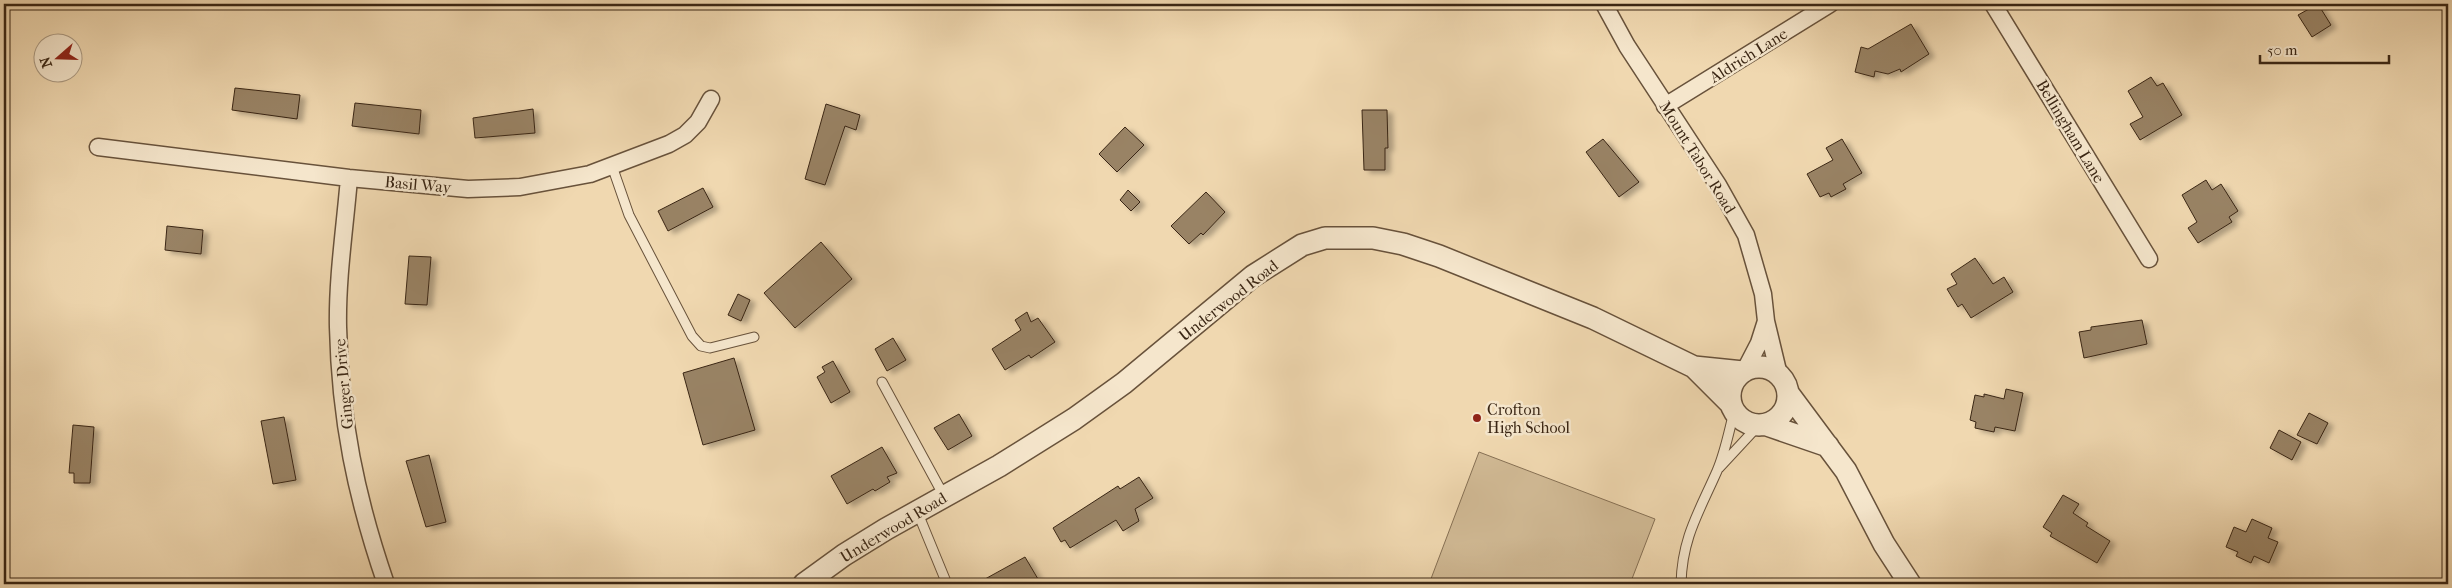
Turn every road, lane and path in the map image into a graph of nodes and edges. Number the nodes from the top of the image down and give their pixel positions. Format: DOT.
graph roads {
  1 [pos="1604,4"];
  2 [pos="1830,4"];
  3 [pos="1993,4"];
  4 [pos="711,99"];
  5 [pos="1665,106"];
  6 [pos="98,147"];
  7 [pos="612,166"];
  8 [pos="349,178"];
  9 [pos="2150,259"];
  10 [pos="1766,321"];
  11 [pos="754,337"];
  12 [pos="1694,367"];
  13 [pos="1744,371"];
  14 [pos="1779,375"];
  15 [pos="882,382"];
  16 [pos="1788,394"];
  17 [pos="1732,408"];
  18 [pos="1763,425"];
  19 [pos="1828,446"];
  20 [pos="1718,470"];
  21 [pos="944,496"];
  22 [pos="917,511"];
  23 [pos="386,584"];
  24 [pos="804,584"];
  25 [pos="947,584"];
  26 [pos="1681,584"];
  27 [pos="1910,584"];
  1 -- 5 [label="street, Mount Tabor Road"];
  2 -- 5 [label="street, Aldrich Lane"];
  3 -- 9 [label="street, Bellingham Lane"];
  4 -- 7 [label="street, Basil Way"];
  5 -- 10 [label="street, Mount Tabor Road"];
  6 -- 8 [label="street, Basil Way"];
  7 -- 8 [label="street, Basil Way"];
  7 -- 11 [label="lane"];
  8 -- 23 [label="street, Ginger Drive"];
  10 -- 13 [label="street, Mount Tabor Road"];
  10 -- 14 [label="street, Mount Tabor Road"];
  12 -- 13 [label="street, Underwood Road"];
  12 -- 17 [label="street, Underwood Road"];
  12 -- 21 [label="street, Underwood Road"];
  13 -- 14 [label="street"];
  13 -- 17 [label="street"];
  14 -- 16 [label="street"];
  15 -- 21 [label="lane"];
  16 -- 18 [label="street"];
  16 -- 19 [label="street"];
  17 -- 18 [label="street"];
  17 -- 20 [label="lane"];
  18 -- 19 [label="street"];
  18 -- 20 [label="lane"];
  19 -- 27 [label="street"];
  20 -- 26 [label="lane"];
  21 -- 22 [label="street, Underwood Road"];
  22 -- 24 [label="street, Underwood Road"];
  22 -- 25 [label="lane"];
}
